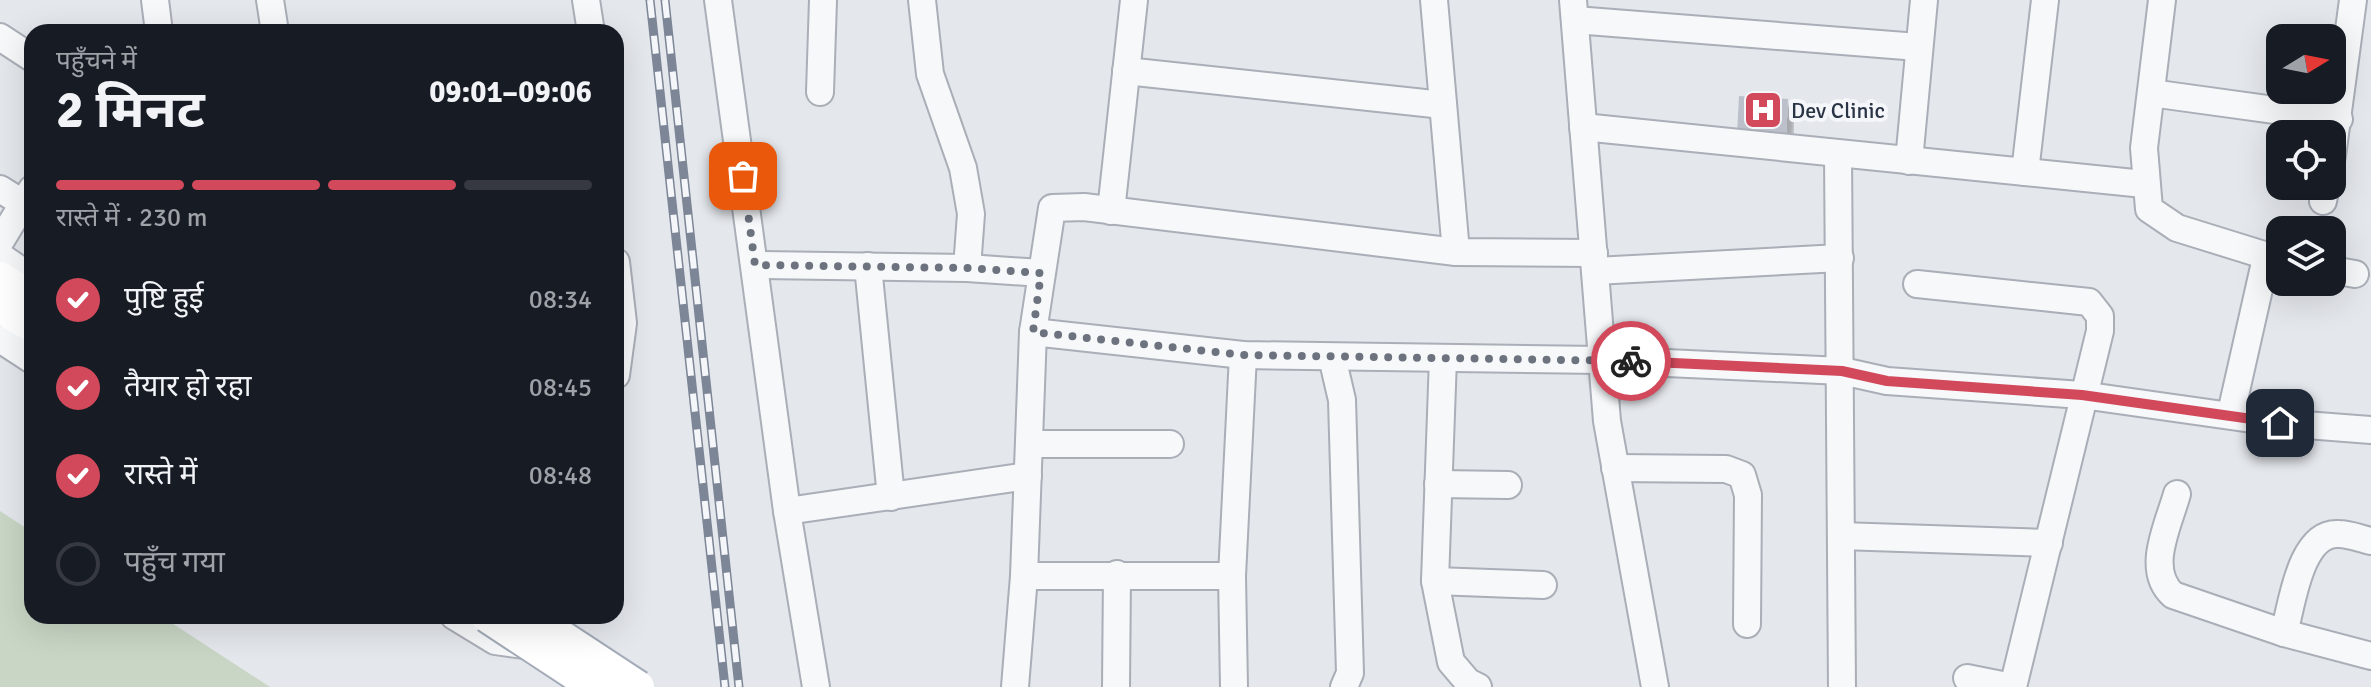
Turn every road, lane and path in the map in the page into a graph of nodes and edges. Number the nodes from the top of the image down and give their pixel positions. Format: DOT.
graph roads {
  1 [pos="155,0"];
  2 [pos="270,0"];
  3 [pos="586,0"];
  4 [pos="718,0"];
  5 [pos="823,0"];
  6 [pos="922,0"];
  7 [pos="1134,0"];
  8 [pos="1434,0"];
  9 [pos="1924,0"];
  10 [pos="2045,0"];
  11 [pos="2162,0"];
  12 [pos="2353,0"];
  13 [pos="1574,10"];
  14 [pos="158,24"];
  15 [pos="274,24"];
  16 [pos="590,24"];
  17 [pos="0,37"];
  18 [pos="1918,47"];
  19 [pos="24,53"];
  20 [pos="1126,71"];
  21 [pos="820,92"];
  22 [pos="2151,93"];
  23 [pos="1443,105"];
  24 [pos="2339,119"];
  25 [pos="1583,127"];
  26 [pos="1838,154"];
  27 [pos="1909,161"];
  28 [pos="2025,172"];
  29 [pos="2144,184"];
  30 [pos="0,189"];
  31 [pos="24,198"];
  32 [pos="24,207"];
  33 [pos="1111,211"];
  34 [pos="0,242"];
  35 [pos="1456,252"];
  36 [pos="0,256"];
  37 [pos="2266,257"];
  38 [pos="1840,258"];
  39 [pos="1594,262"];
  40 [pos="755,265"];
  41 [pos="868,266"];
  42 [pos="967,268"];
  43 [pos="24,272"];
  44 [pos="1041,273"];
  45 [pos="0,278"];
  46 [pos="1917,284"];
  47 [pos="2266,285"];
  48 [pos="24,293"];
  49 [pos="0,307"];
  50 [pos="24,321"];
  51 [pos="1033,332"];
  52 [pos="0,339"];
  53 [pos="24,355"];
  54 [pos="1243,355"];
  55 [pos="1332,357"];
  56 [pos="1443,358"];
  57 [pos="1602,360"];
  58 [pos="1842,371"];
  59 [pos="2082,395"];
  60 [pos="2231,413"];
  61 [pos="2371,430"];
  62 [pos="1029,444"];
  63 [pos="1170,444"];
  64 [pos="1615,468"];
  65 [pos="1028,476"];
  66 [pos="1438,484"];
  67 [pos="1508,485"];
  68 [pos="2177,494"];
  69 [pos="891,497"];
  70 [pos="787,511"];
  71 [pos="1841,536"];
  72 [pos="2371,541"];
  73 [pos="2049,543"];
  74 [pos="1117,574"];
  75 [pos="1024,576"];
  76 [pos="1232,576"];
  77 [pos="1435,581"];
  78 [pos="1543,585"];
  79 [pos="467,624"];
  80 [pos="499,624"];
  81 [pos="542,624"];
  82 [pos="544,624"];
  83 [pos="1747,624"];
  84 [pos="2284,633"];
  85 [pos="2371,656"];
  86 [pos="1967,678"];
  87 [pos="595,687"];
  88 [pos="638,687"];
  89 [pos="816,687"];
  90 [pos="1015,687"];
  91 [pos="1116,687"];
  92 [pos="1234,687"];
  93 [pos="1344,687"];
  94 [pos="1478,687"];
  95 [pos="1655,687"];
  96 [pos="1842,687"];
  97 [pos="2013,687"];
  1 -- 14 [label="street"];
  2 -- 15 [label="street"];
  3 -- 16 [label="street"];
  4 -- 40 [label="street"];
  5 -- 21 [label="street"];
  6 -- 42 [label="street"];
  7 -- 20 [label="street"];
  8 -- 23 [label="street"];
  9 -- 18 [label="street"];
  10 -- 28 [label="street"];
  11 -- 22 [label="street"];
  12 -- 24 [label="street"];
  13 -- 18 [label="street"];
  13 -- 25 [label="street"];
  17 -- 19 [label="street"];
  18 -- 27 [label="street"];
  20 -- 23 [label="street"];
  20 -- 33 [label="street"];
  22 -- 24 [label="street"];
  22 -- 29 [label="street"];
  23 -- 35 [label="street"];
  25 -- 26 [label="street"];
  25 -- 39 [label="street"];
  26 -- 27 [label="street"];
  26 -- 38 [label="street"];
  27 -- 28 [label="street"];
  28 -- 29 [label="street"];
  29 -- 37 [label="street"];
  30 -- 31 [label="street"];
  32 -- 34 [label="street"];
  33 -- 35 [label="street"];
  33 -- 44 [label="street"];
  35 -- 39 [label="street"];
  36 -- 43 [label="street"];
  38 -- 39 [label="street"];
  38 -- 58 [label="street"];
  39 -- 57 [label="street"];
  40 -- 41 [label="street"];
  40 -- 70 [label="street"];
  41 -- 42 [label="street"];
  41 -- 69 [label="street"];
  42 -- 44 [label="street"];
  44 -- 51 [label="street"];
  45 -- 48 [label="main road"];
  46 -- 59 [label="street"];
  47 -- 60 [label="street"];
  49 -- 50 [label="main road"];
  51 -- 54 [label="street"];
  51 -- 62 [label="street"];
  52 -- 53 [label="street"];
  54 -- 55 [label="street"];
  54 -- 76 [label="street"];
  55 -- 56 [label="street"];
  55 -- 93 [label="street"];
  56 -- 57 [label="street"];
  56 -- 66 [label="street"];
  57 -- 58 [label="street"];
  57 -- 64 [label="street"];
  58 -- 59 [label="street"];
  58 -- 71 [label="street"];
  59 -- 60 [label="street"];
  59 -- 73 [label="street"];
  60 -- 61 [label="street"];
  62 -- 63 [label="street"];
  62 -- 65 [label="street"];
  64 -- 83 [label="street"];
  64 -- 95 [label="street"];
  65 -- 69 [label="street"];
  65 -- 75 [label="street"];
  66 -- 67 [label="street"];
  66 -- 77 [label="street"];
  68 -- 84 [label="street"];
  69 -- 70 [label="street"];
  70 -- 89 [label="street"];
  71 -- 73 [label="street"];
  71 -- 96 [label="street"];
  72 -- 84 [label="street"];
  73 -- 97 [label="street"];
  74 -- 75 [label="street"];
  74 -- 76 [label="street"];
  74 -- 91 [label="street"];
  75 -- 90 [label="street"];
  76 -- 92 [label="street"];
  77 -- 78 [label="street"];
  77 -- 94 [label="street"];
  79 -- 82 [label="street"];
  80 -- 87 [label="main road, bridge"];
  81 -- 88 [label="main road, bridge"];
  84 -- 85 [label="street"];
  86 -- 97 [label="street"];
}
